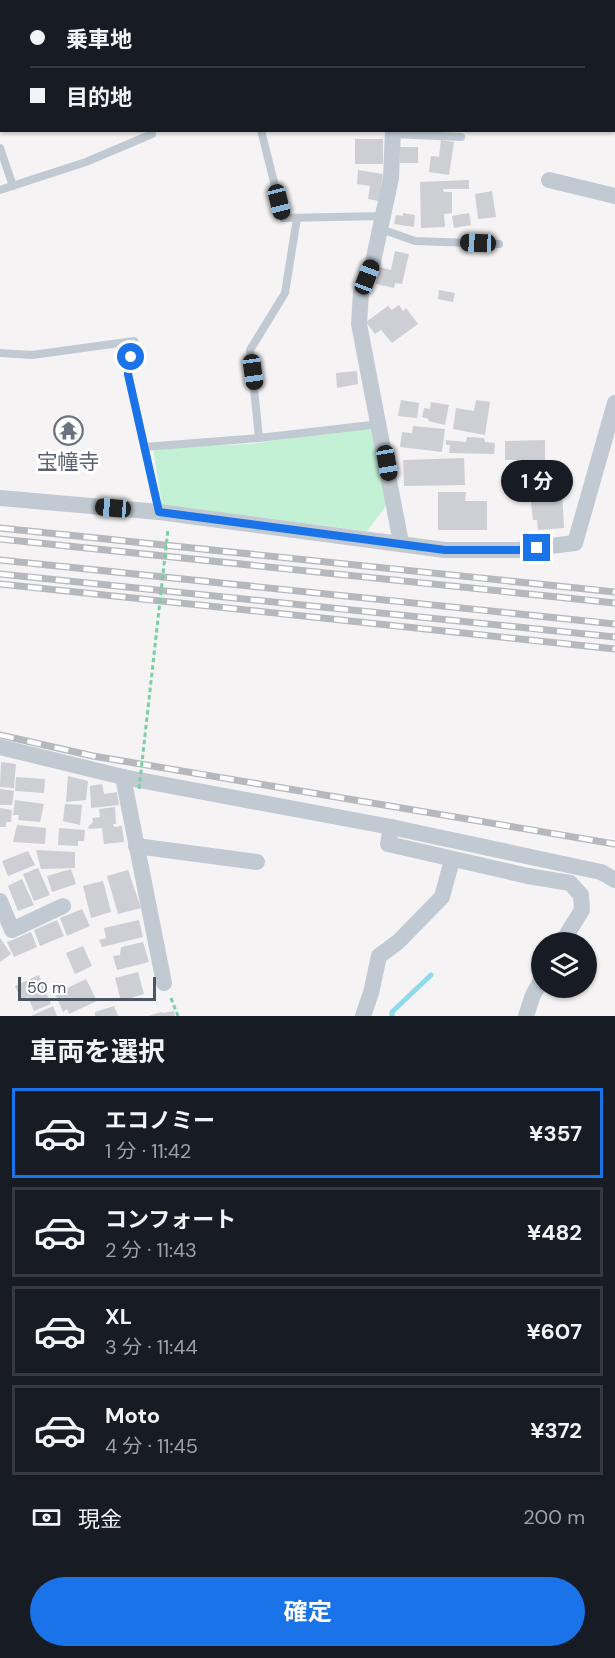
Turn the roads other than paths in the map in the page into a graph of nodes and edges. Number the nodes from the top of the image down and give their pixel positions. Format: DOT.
graph roads {
  1 [pos="151,132"];
  2 [pos="262,132"];
  3 [pos="393,132"];
  4 [pos="461,137"];
  5 [pos="0,148"];
  6 [pos="549,180"];
  7 [pos="13,186"];
  8 [pos="0,190"];
  9 [pos="615,196"];
  10 [pos="297,218"];
  11 [pos="383,222"];
  12 [pos="499,244"];
  13 [pos="0,353"];
  14 [pos="615,403"];
  15 [pos="380,424"];
  16 [pos="259,438"];
  17 [pos="144,447"];
  18 [pos="0,498"];
  19 [pos="159,512"];
  20 [pos="401,543"];
  21 [pos="0,747"];
  22 [pos="123,777"];
  23 [pos="391,827"];
  24 [pos="136,846"];
  25 [pos="452,860"];
  26 [pos="257,862"];
  27 [pos="615,880"];
  28 [pos="0,901"];
  29 [pos="63,906"];
  30 [pos="568,932"];
  31 [pos="164,983"];
  32 [pos="534,998"];
  33 [pos="363,1016"];
  34 [pos="526,1016"];
  1 -- 7 [label="lane"];
  2 -- 10 [label="lane"];
  3 -- 4 [label="lane"];
  3 -- 11 [label="street"];
  5 -- 7 [label="lane"];
  6 -- 9 [label="street"];
  7 -- 8 [label="lane"];
  10 -- 11 [label="lane"];
  10 -- 16 [label="lane"];
  11 -- 12 [label="lane"];
  11 -- 15 [label="street"];
  13 -- 17 [label="lane"];
  14 -- 20 [label="street"];
  15 -- 16 [label="lane"];
  15 -- 20 [label="street"];
  16 -- 17 [label="lane"];
  17 -- 19 [label="lane"];
  18 -- 19 [label="street"];
  19 -- 20 [label="street"];
  21 -- 22 [label="street"];
  22 -- 23 [label="street"];
  22 -- 24 [label="street"];
  23 -- 25 [label="street"];
  23 -- 27 [label="street"];
  24 -- 26 [label="street"];
  24 -- 31 [label="street"];
  25 -- 30 [label="street"];
  25 -- 33 [label="street"];
  28 -- 29 [label="street"];
  32 -- 34 [label="street"];
}
